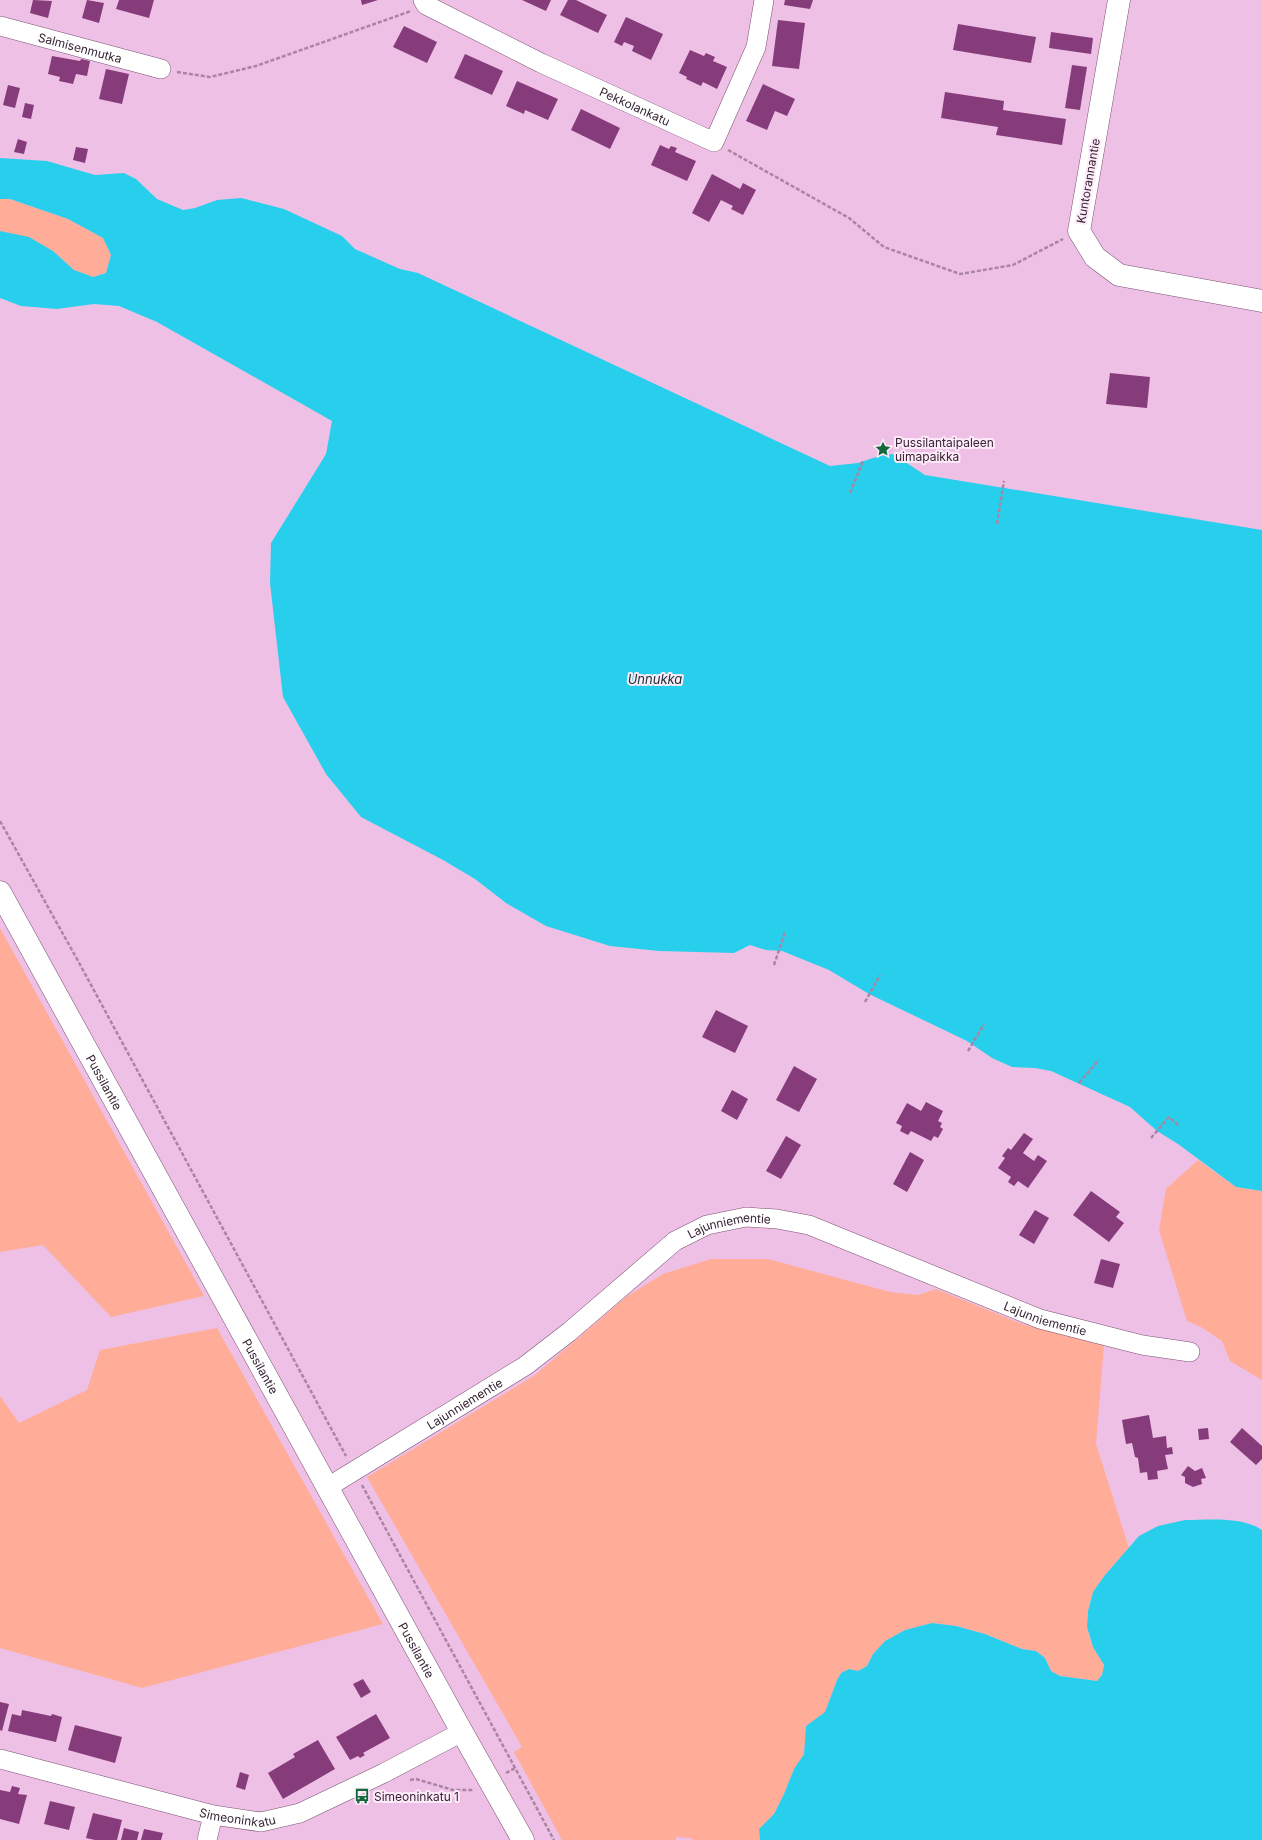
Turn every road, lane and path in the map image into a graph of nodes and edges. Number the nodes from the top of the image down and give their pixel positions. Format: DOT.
graph roads {
  1 [pos="764,0"];
  2 [pos="1119,0"];
  3 [pos="424,3"];
  4 [pos="0,26"];
  5 [pos="161,69"];
  6 [pos="714,142"];
  7 [pos="1079,231"];
  8 [pos="1262,301"];
  9 [pos="863,461"];
  10 [pos="1004,481"];
  11 [pos="850,493"];
  12 [pos="997,524"];
  13 [pos="0,822"];
  14 [pos="0,892"];
  15 [pos="785,932"];
  16 [pos="774,965"];
  17 [pos="880,975"];
  18 [pos="865,1002"];
  19 [pos="984,1024"];
  20 [pos="968,1051"];
  21 [pos="1099,1060"];
  22 [pos="1079,1083"];
  23 [pos="1178,1125"];
  24 [pos="1151,1138"];
  25 [pos="1190,1352"];
  26 [pos="354,1470"];
  27 [pos="328,1487"];
  28 [pos="462,1732"];
  29 [pos="0,1759"];
  30 [pos="514,1768"];
  31 [pos="416,1779"];
  32 [pos="491,1783"];
  33 [pos="213,1815"];
  34 [pos="206,1840"];
  35 [pos="523,1840"];
  36 [pos="554,1840"];
  1 -- 6 [label="street"];
  2 -- 7 [label="street, Kuntorannantie"];
  3 -- 5 [label="path"];
  3 -- 6 [label="street, Pekkolankatu"];
  4 -- 5 [label="street, Salmisenmutka"];
  6 -- 7 [label="path"];
  7 -- 8 [label="street, Kuntorannantie"];
  9 -- 11 [label="path"];
  10 -- 12 [label="path"];
  13 -- 26 [label="path"];
  14 -- 27 [label="street, Pussilantie"];
  15 -- 16 [label="path"];
  17 -- 18 [label="path"];
  19 -- 20 [label="path"];
  21 -- 22 [label="path"];
  23 -- 24 [label="path"];
  25 -- 26 [label="street, Lajunniementie"];
  26 -- 27 [label="street, Lajunniementie"];
  26 -- 30 [label="path"];
  27 -- 28 [label="street, Pussilantie"];
  28 -- 32 [label="street, Pussilantie"];
  28 -- 33 [label="street, Simeoninkatu"];
  29 -- 33 [label="street, Simeoninkatu"];
  30 -- 32 [label="path"];
  30 -- 36 [label="path"];
  31 -- 32 [label="path"];
  32 -- 35 [label="street, Pussilantie"];
  33 -- 34 [label="street"];
}
